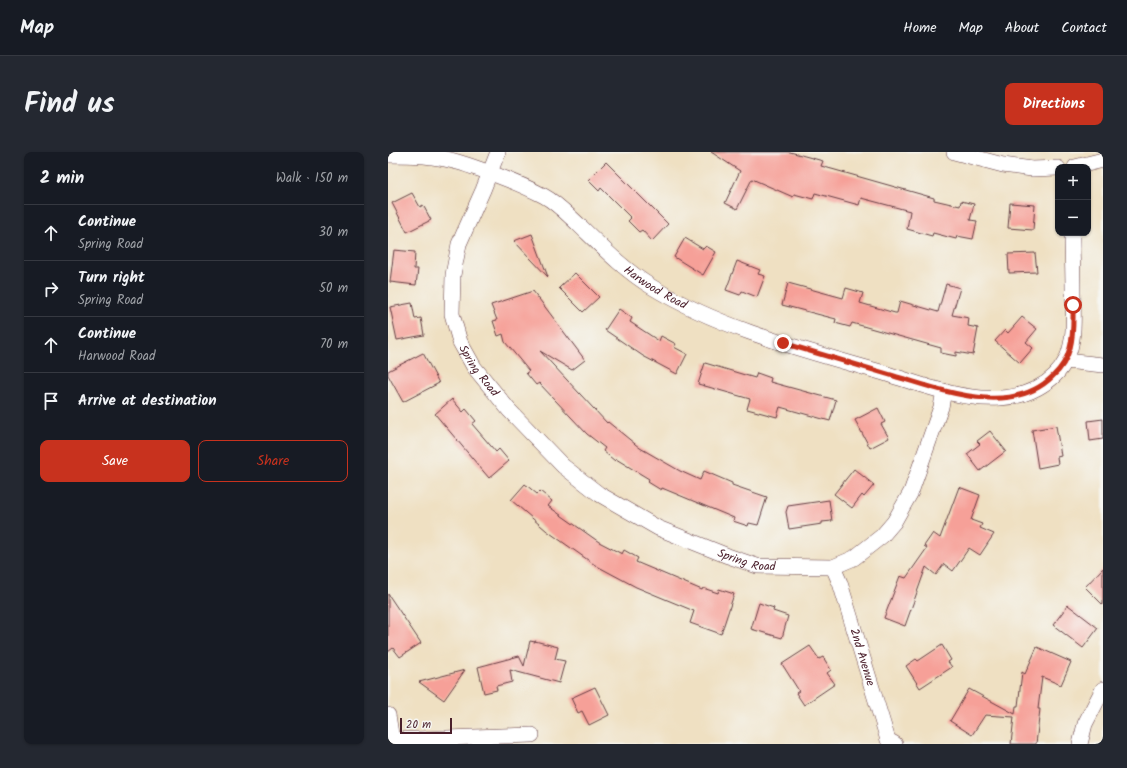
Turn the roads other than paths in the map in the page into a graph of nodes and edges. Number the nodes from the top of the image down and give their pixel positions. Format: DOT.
graph roads {
  1 [pos="498,152"];
  2 [pos="954,152"];
  3 [pos="388,155"];
  4 [pos="1103,160"];
  5 [pos="1087,164"];
  6 [pos="1055,168"];
  7 [pos="490,173"];
  8 [pos="1072,236"];
  9 [pos="1066,361"];
  10 [pos="1103,365"];
  11 [pos="944,391"];
  12 [pos="833,567"];
  13 [pos="1103,689"];
  14 [pos="388,715"];
  15 [pos="532,735"];
  16 [pos="392,742"];
  17 [pos="895,744"];
  18 [pos="1080,744"];
  1 -- 7 [label="street, Spring Road"];
  2 -- 6 [label="street"];
  3 -- 7 [label="street, Harwood Road"];
  4 -- 5 [label="street"];
  7 -- 11 [label="street, Harwood Road"];
  7 -- 12 [label="street, Spring Road"];
  8 -- 9 [label="street"];
  9 -- 10 [label="street"];
  9 -- 11 [label="street"];
  11 -- 12 [label="street, Spring Road"];
  12 -- 17 [label="street, 2nd Avenue"];
  13 -- 18 [label="street"];
  14 -- 16 [label="street"];
  15 -- 16 [label="street"];
}
